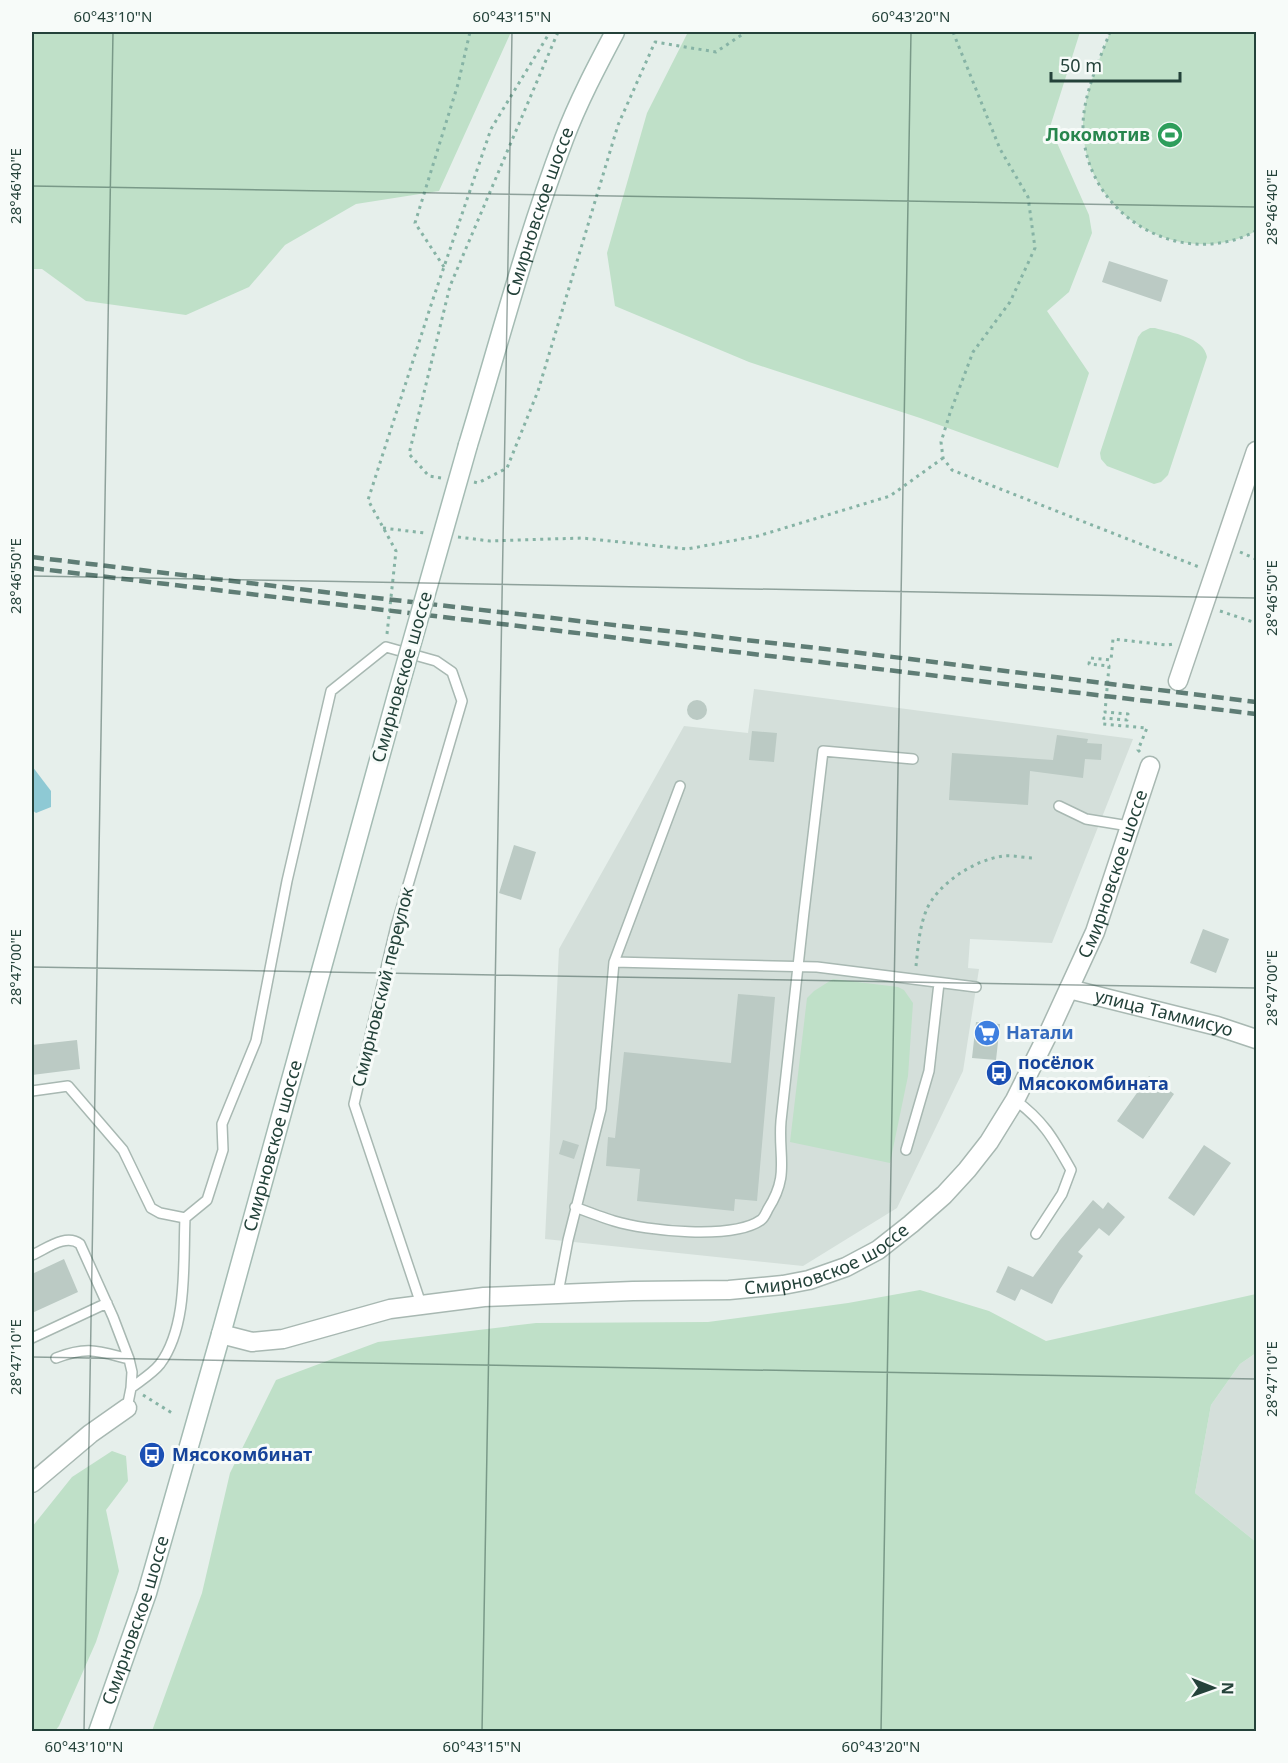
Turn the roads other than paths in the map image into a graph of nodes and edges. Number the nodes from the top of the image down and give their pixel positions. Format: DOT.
graph roads {
  1 [pos="615,32"];
  2 [pos="1257,451"];
  3 [pos="1178,681"];
  4 [pos="913,759"];
  5 [pos="1150,765"];
  6 [pos="680,786"];
  7 [pos="1059,806"];
  8 [pos="1129,826"];
  9 [pos="614,962"];
  10 [pos="797,967"];
  11 [pos="939,983"];
  12 [pos="976,987"];
  13 [pos="1069,989"];
  14 [pos="1257,1039"];
  15 [pos="32,1091"];
  16 [pos="1015,1100"];
  17 [pos="906,1150"];
  18 [pos="575,1207"];
  19 [pos="185,1218"];
  20 [pos="1036,1234"];
  21 [pos="32,1255"];
  22 [pos="558,1293"];
  23 [pos="107,1303"];
  24 [pos="421,1304"];
  25 [pos="221,1334"];
  26 [pos="32,1338"];
  27 [pos="56,1358"];
  28 [pos="129,1359"];
  29 [pos="131,1388"];
  30 [pos="127,1408"];
  31 [pos="32,1483"];
  32 [pos="98,1731"];
  1 -- 25 [label="street, Смирновское шоссе, bridge"];
  2 -- 3 [label="street"];
  4 -- 10 [label="lane"];
  5 -- 8 [label="street, Смирновское шоссе"];
  6 -- 9 [label="lane"];
  7 -- 8 [label="lane"];
  8 -- 13 [label="street, Смирновское шоссе"];
  9 -- 10 [label="lane"];
  9 -- 18 [label="lane"];
  10 -- 11 [label="lane"];
  10 -- 18 [label="lane"];
  11 -- 12 [label="lane"];
  11 -- 17 [label="lane"];
  13 -- 14 [label="street, улица Таммисуо"];
  13 -- 16 [label="street, Смирновское шоссе"];
  15 -- 19 [label="lane"];
  16 -- 20 [label="lane"];
  16 -- 22 [label="street, Смирновское шоссе"];
  18 -- 22 [label="lane"];
  19 -- 24 [label="lane, Смирновский переулок"];
  19 -- 29 [label="lane"];
  21 -- 23 [label="lane"];
  22 -- 24 [label="street, Смирновское шоссе"];
  23 -- 26 [label="lane"];
  23 -- 28 [label="lane"];
  24 -- 25 [label="street, Смирновское шоссе"];
  25 -- 32 [label="street, Смирновское шоссе"];
  27 -- 28 [label="lane"];
  28 -- 29 [label="lane"];
  29 -- 30 [label="lane"];
  30 -- 31 [label="street"];
}
